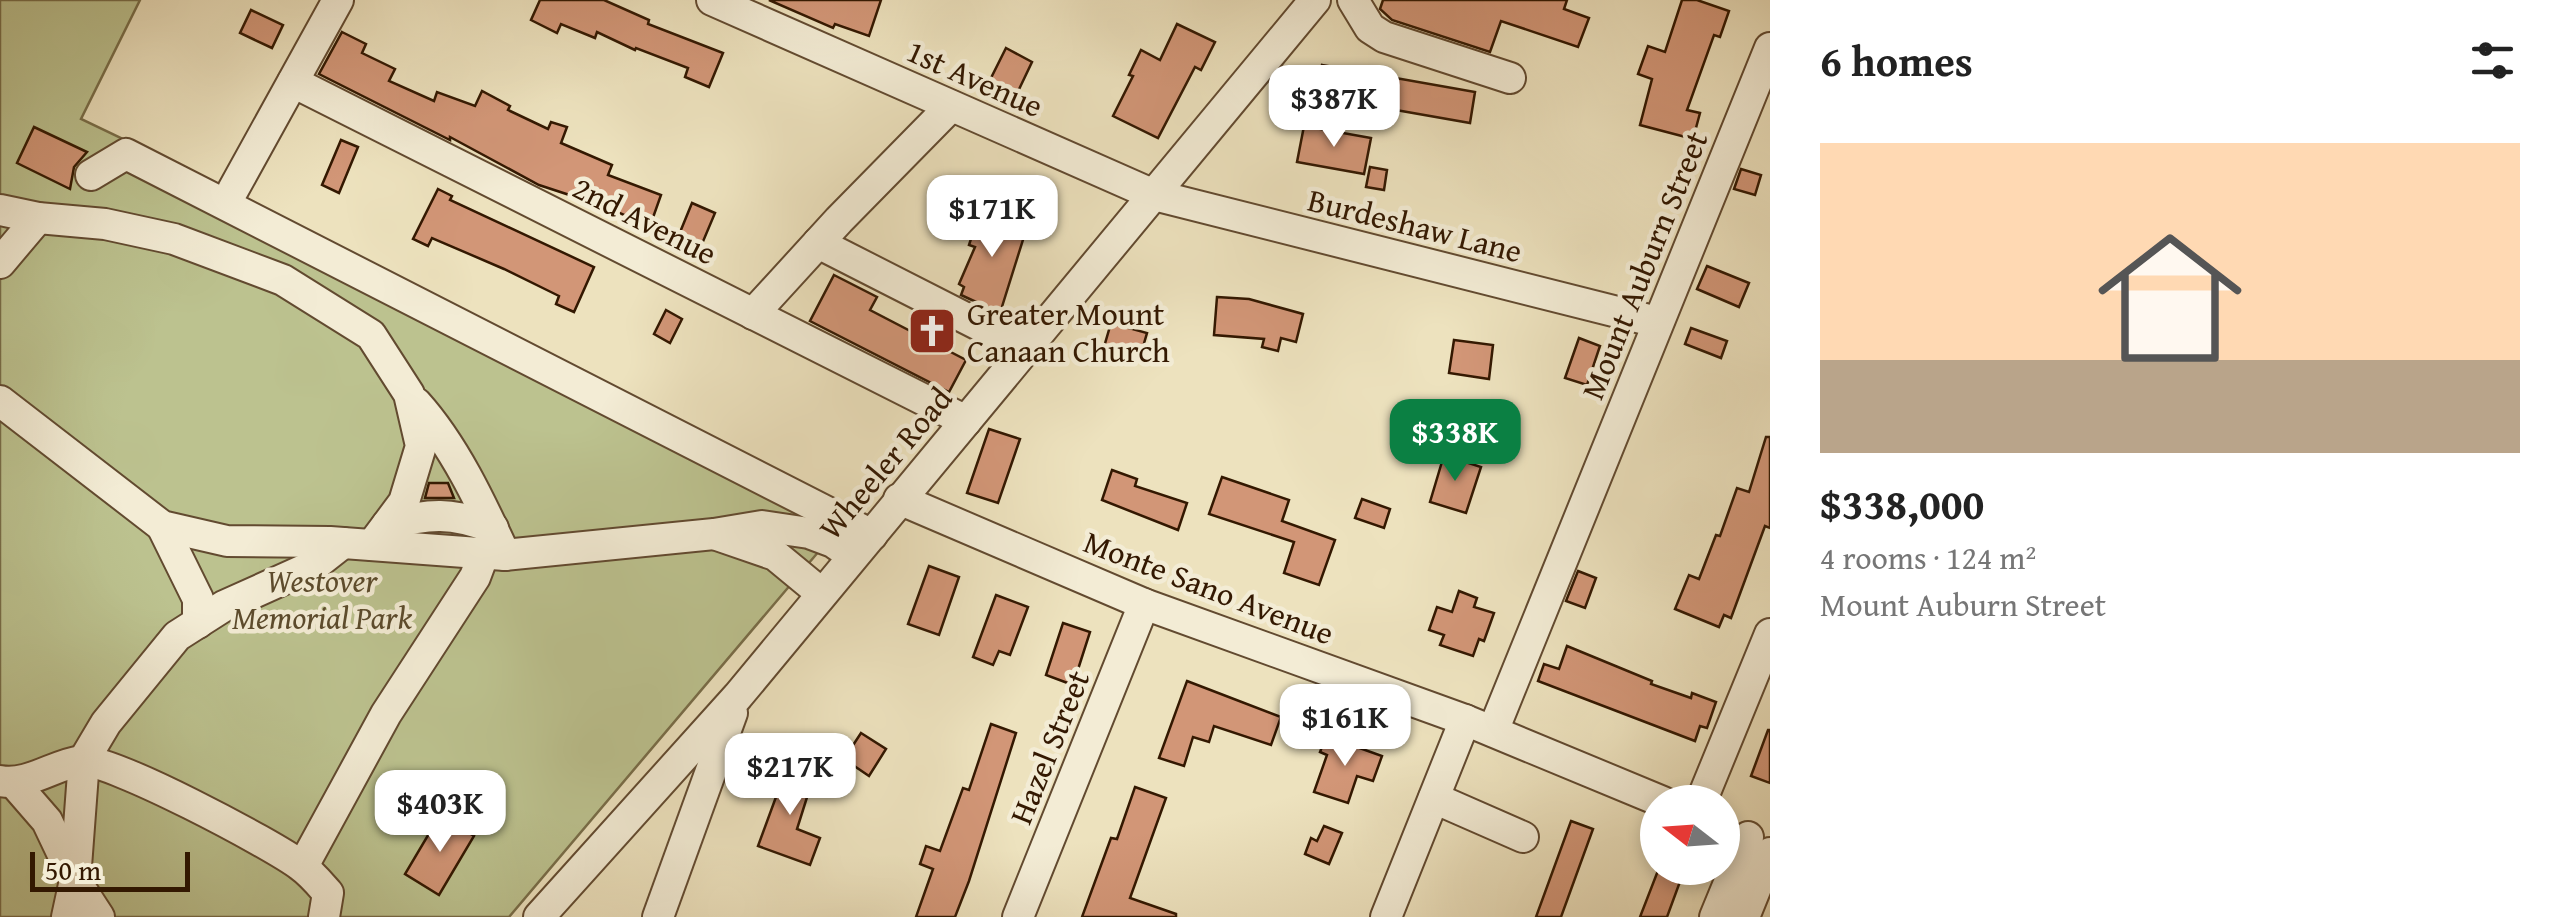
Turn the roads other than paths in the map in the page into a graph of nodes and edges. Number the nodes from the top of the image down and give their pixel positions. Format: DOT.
graph roads {
  1 [pos="338,0"];
  2 [pos="712,0"];
  3 [pos="1315,0"];
  4 [pos="1353,0"];
  5 [pos="1770,48"];
  6 [pos="1510,78"];
  7 [pos="293,82"];
  8 [pos="951,106"];
  9 [pos="91,175"];
  10 [pos="232,190"];
  11 [pos="1154,196"];
  12 [pos="0,210"];
  13 [pos="38,218"];
  14 [pos="818,243"];
  15 [pos="0,264"];
  16 [pos="753,314"];
  17 [pos="1658,322"];
  18 [pos="1032,342"];
  19 [pos="409,394"];
  20 [pos="0,401"];
  21 [pos="966,421"];
  22 [pos="899,500"];
  23 [pos="162,526"];
  24 [pos="714,534"];
  25 [pos="368,538"];
  26 [pos="494,545"];
  27 [pos="862,545"];
  28 [pos="821,594"];
  29 [pos="1144,604"];
  30 [pos="198,622"];
  31 [pos="1770,634"];
  32 [pos="738,696"];
  33 [pos="1479,726"];
  34 [pos="84,760"];
  35 [pos="7,782"];
  36 [pos="1709,785"];
  37 [pos="1640,792"];
  38 [pos="1434,798"];
  39 [pos="1523,837"];
  40 [pos="1752,841"];
  41 [pos="303,866"];
  42 [pos="76,880"];
  43 [pos="67,917"];
  44 [pos="99,917"];
  45 [pos="324,917"];
  46 [pos="539,917"];
  47 [pos="658,917"];
  48 [pos="1018,917"];
  49 [pos="1386,917"];
  50 [pos="1716,917"];
  51 [pos="1744,917"];
  1 -- 7 [label="street"];
  2 -- 8 [label="street, 1st Avenue"];
  3 -- 11 [label="street, Wheeler Road"];
  4 -- 6 [label="street"];
  5 -- 17 [label="street, Mount Auburn Street"];
  7 -- 10 [label="street"];
  7 -- 16 [label="street, 2nd Avenue"];
  8 -- 11 [label="street, 1st Avenue"];
  8 -- 14 [label="street"];
  9 -- 27 [label="street"];
  11 -- 17 [label="street, Burdeshaw Lane"];
  11 -- 18 [label="street, Wheeler Road"];
  12 -- 13 [label="street"];
  13 -- 15 [label="street"];
  13 -- 19 [label="street"];
  14 -- 16 [label="street"];
  14 -- 18 [label="street"];
  16 -- 21 [label="street, 2nd Avenue"];
  17 -- 33 [label="street, Mount Auburn Street"];
  18 -- 21 [label="street, Wheeler Road"];
  19 -- 25 [label="street"];
  19 -- 26 [label="street"];
  20 -- 23 [label="street"];
  21 -- 22 [label="street, Wheeler Road"];
  22 -- 27 [label="street, Wheeler Road"];
  22 -- 29 [label="street, Monte Sano Avenue"];
  23 -- 25 [label="street"];
  23 -- 30 [label="street"];
  24 -- 26 [label="street"];
  24 -- 27 [label="street"];
  24 -- 28 [label="street"];
  25 -- 26 [label="street"];
  25 -- 30 [label="street"];
  26 -- 41 [label="street"];
  27 -- 28 [label="street, Wheeler Road"];
  28 -- 32 [label="street, Wheeler Road"];
  29 -- 33 [label="street, Monte Sano Avenue"];
  29 -- 48 [label="street, Hazel Street"];
  30 -- 34 [label="street"];
  31 -- 36 [label="street"];
  32 -- 46 [label="street, Wheeler Road"];
  32 -- 47 [label="street"];
  33 -- 37 [label="street, Monte Sano Avenue"];
  33 -- 38 [label="street, Mount Auburn Street"];
  34 -- 35 [label="street"];
  34 -- 41 [label="street"];
  34 -- 42 [label="street"];
  35 -- 42 [label="street"];
  38 -- 39 [label="street"];
  38 -- 49 [label="street, Mount Auburn Street"];
  40 -- 50 [label="street"];
  40 -- 51 [label="street"];
  41 -- 45 [label="street"];
  42 -- 43 [label="street"];
  42 -- 44 [label="street"];
}
